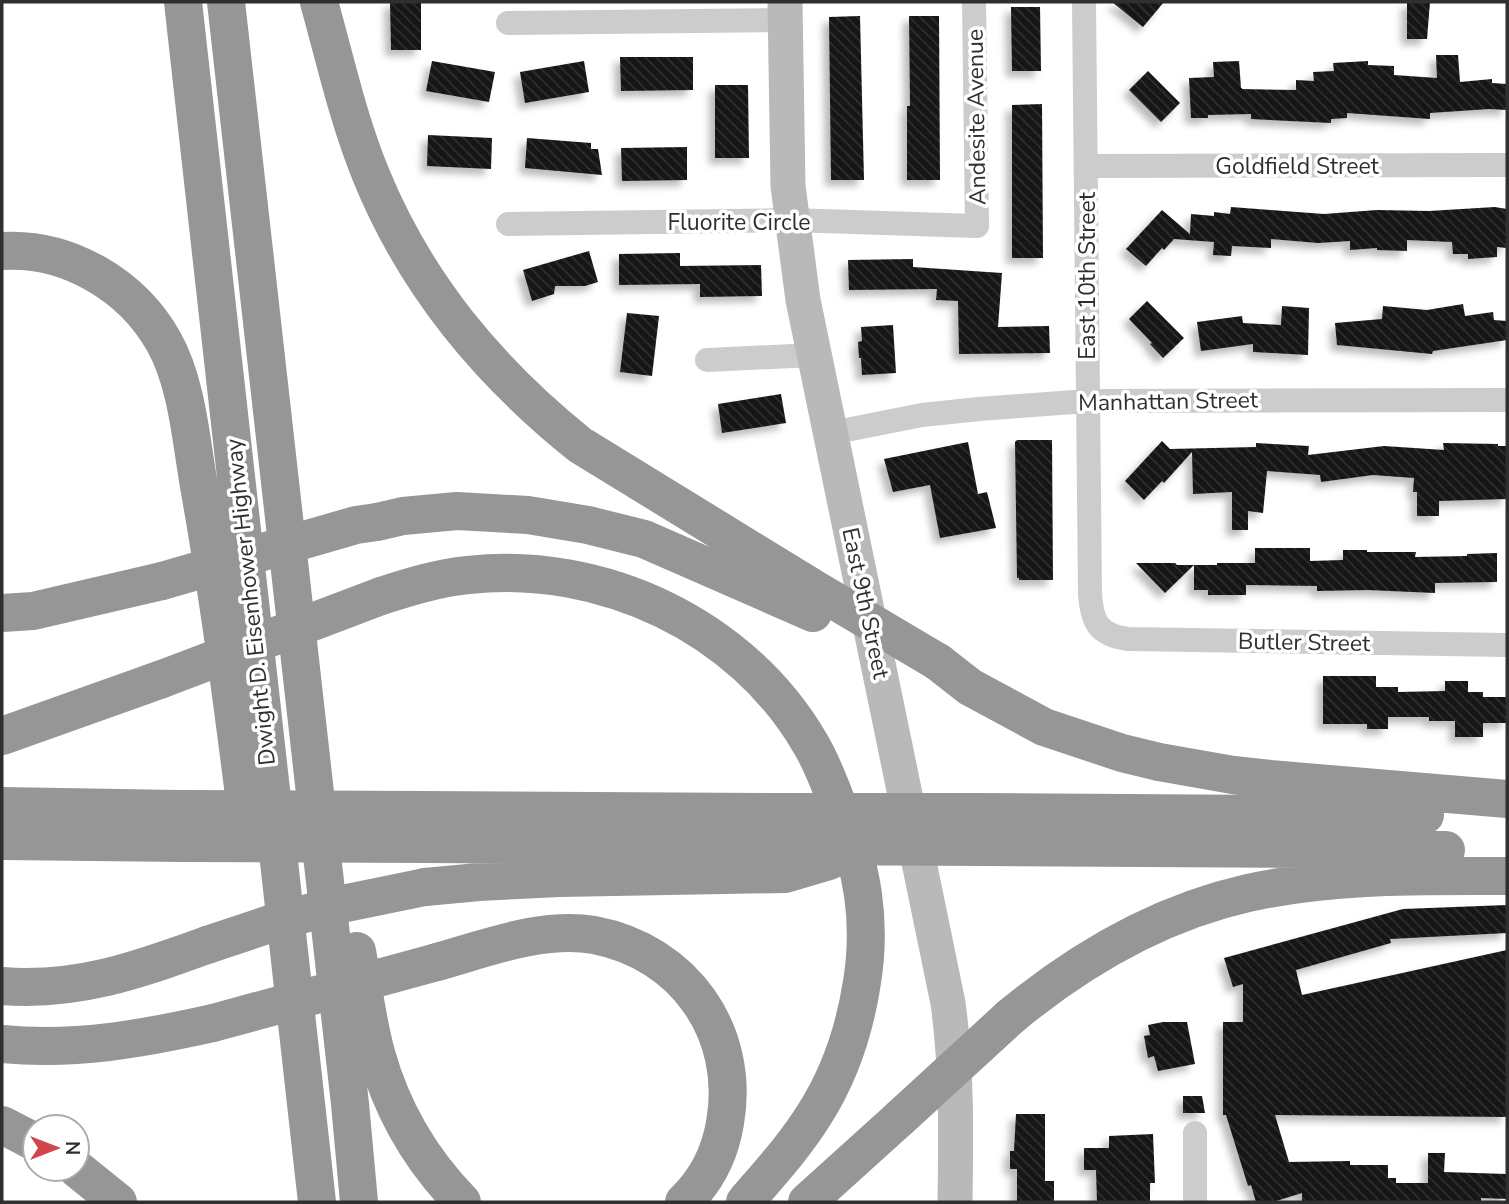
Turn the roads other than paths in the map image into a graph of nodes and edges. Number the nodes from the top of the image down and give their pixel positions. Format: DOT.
graph roads {
  1 [pos="183,2"];
  2 [pos="226,2"];
  3 [pos="319,2"];
  4 [pos="974,2"];
  5 [pos="1084,2"];
  6 [pos="786,11"];
  7 [pos="508,23"];
  8 [pos="1507,165"];
  9 [pos="1086,166"];
  10 [pos="791,220"];
  11 [pos="508,223"];
  12 [pos="970,225"];
  13 [pos="2,251"];
  14 [pos="814,355"];
  15 [pos="708,360"];
  16 [pos="1507,400"];
  17 [pos="1088,401"];
  18 [pos="831,433"];
  19 [pos="810,599"];
  20 [pos="2,613"];
  21 [pos="1103,631"];
  22 [pos="1507,645"];
  23 [pos="300,654"];
  24 [pos="2,737"];
  25 [pos="1507,799"];
  26 [pos="2,806"];
  27 [pos="1507,815"];
  28 [pos="180,826"];
  29 [pos="983,829"];
  30 [pos="2,841"];
  31 [pos="785,844"];
  32 [pos="1507,850"];
  33 [pos="1507,876"];
  34 [pos="2,986"];
  35 [pos="2,1044"];
  36 [pos="2,1125"];
  37 [pos="1195,1133"];
  38 [pos="21,1135"];
  39 [pos="91,1180"];
  40 [pos="118,1202"];
  41 [pos="299,1202"];
  42 [pos="317,1202"];
  43 [pos="359,1202"];
  44 [pos="462,1202"];
  45 [pos="684,1202"];
  46 [pos="745,1202"];
  47 [pos="807,1202"];
  48 [pos="955,1202"];
  49 [pos="1195,1202"];
  1 -- 42 [label="highway, Dwight D. Eisenhower Highway"];
  2 -- 23 [label="highway, Dwight D. Eisenhower Highway"];
  3 -- 19 [label="highway"];
  4 -- 12 [label="street, Andesite Avenue"];
  5 -- 9 [label="street, East 10th Street"];
  6 -- 7 [label="street"];
  6 -- 10 [label="street, East 9th Street"];
  8 -- 9 [label="street, Goldfield Street"];
  9 -- 17 [label="street, East 10th Street"];
  10 -- 11 [label="street, Fluorite Circle"];
  10 -- 12 [label="street, Fluorite Circle"];
  10 -- 14 [label="street, East 9th Street"];
  13 -- 41 [label="highway"];
  14 -- 15 [label="street"];
  14 -- 18 [label="street, East 9th Street"];
  16 -- 17 [label="street, Manhattan Street"];
  17 -- 18 [label="street, Manhattan Street"];
  17 -- 21 [label="street, East 10th Street"];
  18 -- 48 [label="street, East 9th Street"];
  19 -- 20 [label="highway, bridge"];
  19 -- 25 [label="highway, bridge"];
  21 -- 22 [label="street, Butler Street"];
  23 -- 43 [label="highway, Dwight D. Eisenhower Highway"];
  23 -- 44 [label="highway"];
  24 -- 46 [label="highway, bridge"];
  26 -- 28 [label="highway"];
  27 -- 29 [label="highway"];
  28 -- 30 [label="highway"];
  28 -- 31 [label="highway, bridge"];
  29 -- 31 [label="highway, bridge"];
  29 -- 31 [label="highway, bridge"];
  29 -- 32 [label="highway"];
  31 -- 34 [label="highway, bridge"];
  33 -- 47 [label="highway, bridge"];
  35 -- 45 [label="highway, bridge"];
  36 -- 38 [label="highway"];
  37 -- 49 [label="street"];
  39 -- 40 [label="highway"];
}
